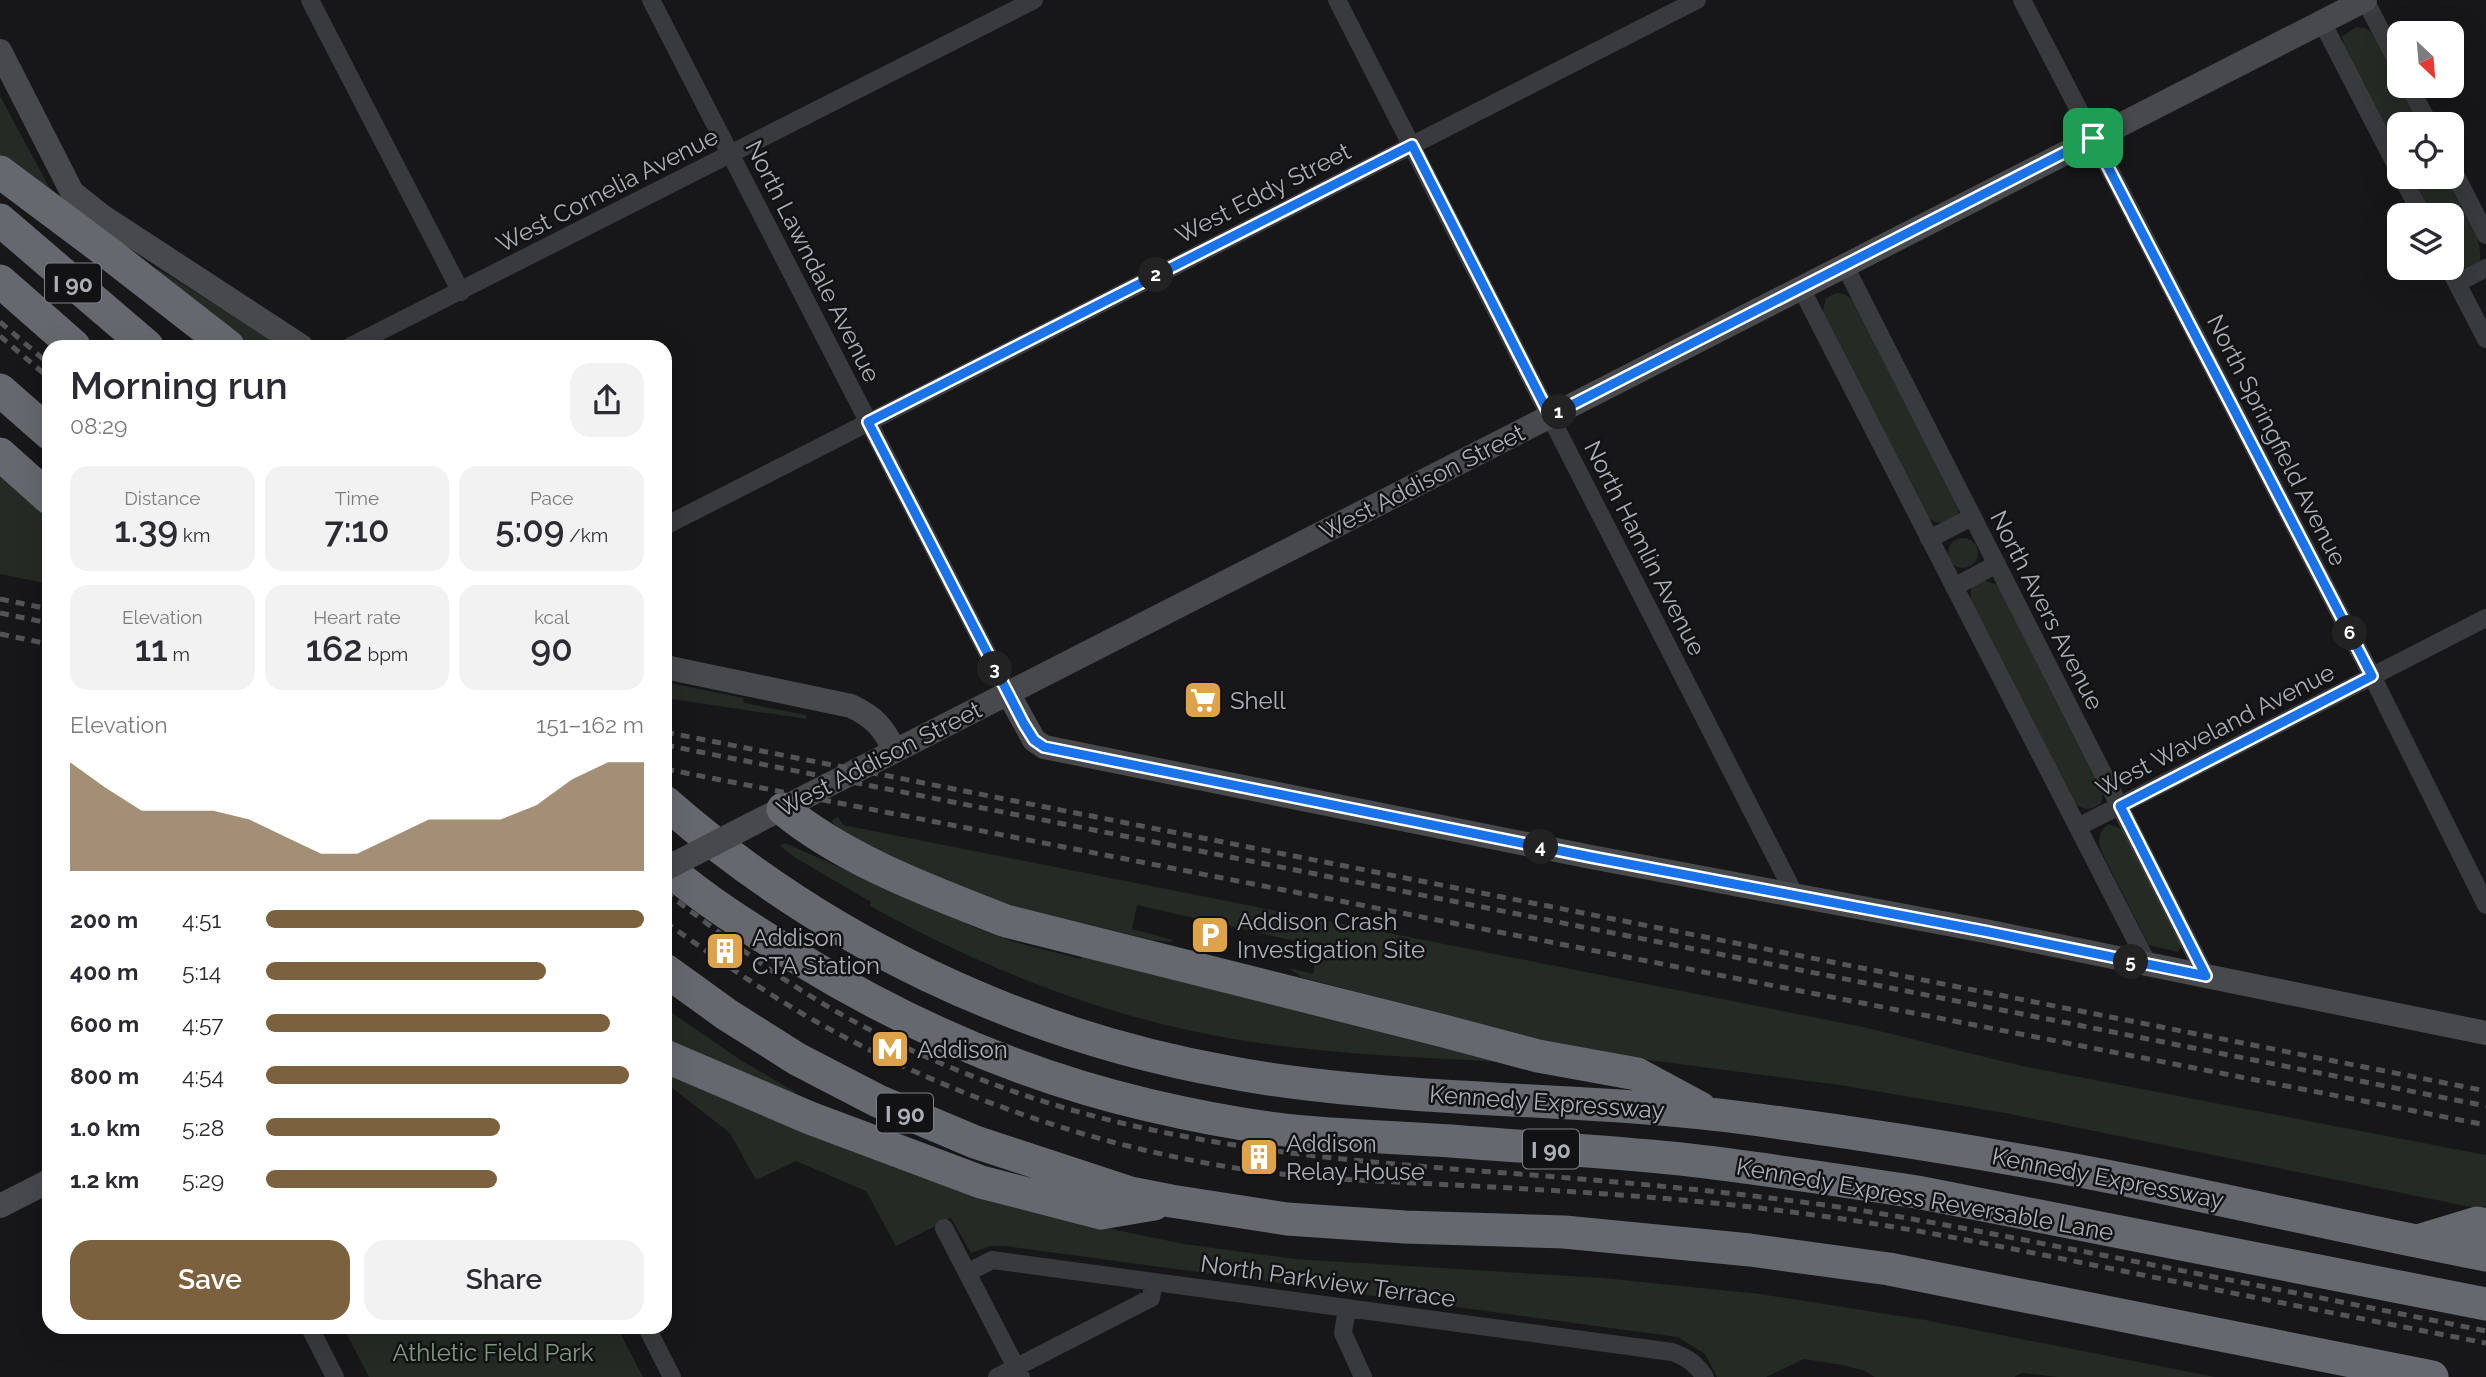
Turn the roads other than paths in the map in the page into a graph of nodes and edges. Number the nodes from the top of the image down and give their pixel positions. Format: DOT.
graph roads {
  1 [pos="310,0"];
  2 [pos="651,0"];
  3 [pos="1034,0"];
  4 [pos="1337,0"];
  5 [pos="1697,0"];
  6 [pos="2022,0"];
  7 [pos="2365,0"];
  8 [pos="1000,8"];
  9 [pos="2322,22"];
  10 [pos="2387,43"];
  11 [pos="0,51"];
  12 [pos="2093,138"];
  13 [pos="1412,145"];
  14 [pos="2387,148"];
  15 [pos="731,155"];
  16 [pos="0,172"];
  17 [pos="2463,189"];
  18 [pos="0,220"];
  19 [pos="2486,234"];
  20 [pos="1845,266"];
  21 [pos="2486,268"];
  22 [pos="2464,273"];
  23 [pos="2456,280"];
  24 [pos="0,281"];
  25 [pos="1801,288"];
  26 [pos="461,292"];
  27 [pos="2482,320"];
  28 [pos="2486,339"];
  29 [pos="67,340"];
  30 [pos="140,340"];
  31 [pos="220,340"];
  32 [pos="292,340"];
  33 [pos="363,340"];
  34 [pos="0,390"];
  35 [pos="1550,416"];
  36 [pos="868,422"];
  37 [pos="42,427"];
  38 [pos="0,454"];
  39 [pos="42,492"];
  40 [pos="1972,517"];
  41 [pos="672,522"];
  42 [pos="1929,538"];
  43 [pos="1997,564"];
  44 [pos="1954,587"];
  45 [pos="2486,618"];
  46 [pos="672,668"];
  47 [pos="2372,676"];
  48 [pos="1008,693"];
  49 [pos="895,750"];
  50 [pos="2120,806"];
  51 [pos="672,807"];
  52 [pos="783,808"];
  53 [pos="2078,827"];
  54 [pos="672,864"];
  55 [pos="672,873"];
  56 [pos="1795,895"];
  57 [pos="2486,905"];
  58 [pos="2149,966"];
  59 [pos="672,975"];
  60 [pos="2206,976"];
  61 [pos="2486,1033"];
  62 [pos="672,1059"];
  63 [pos="1708,1113"];
  64 [pos="42,1185"];
  65 [pos="1171,1201"];
  66 [pos="0,1206"];
  67 [pos="2486,1225"];
  68 [pos="944,1227"];
  69 [pos="2417,1241"];
  70 [pos="2486,1255"];
  71 [pos="967,1273"];
  72 [pos="1154,1282"];
  73 [pos="2486,1304"];
  74 [pos="1347,1309"];
  75 [pos="313,1334"];
  76 [pos="650,1334"];
  77 [pos="1019,1372"];
  78 [pos="335,1377"];
  79 [pos="672,1377"];
  80 [pos="998,1377"];
  81 [pos="1363,1377"];
  82 [pos="1705,1377"];
  83 [pos="2432,1377"];
  1 -- 26 [label="street"];
  2 -- 15 [label="street, North Lawndale Avenue"];
  3 -- 8 [label="street, West Cornelia Avenue"];
  4 -- 13 [label="street, North Hamlin Avenue"];
  5 -- 13 [label="street, West Eddy Street"];
  6 -- 12 [label="street, North Springfield Avenue"];
  7 -- 9 [label="street, West Addison Street"];
  7 -- 10 [label="street"];
  8 -- 15 [label="street, West Cornelia Avenue"];
  9 -- 12 [label="street, West Addison Street"];
  9 -- 14 [label="street"];
  11 -- 32 [label="street"];
  12 -- 20 [label="street, West Addison Street"];
  12 -- 47 [label="street, North Springfield Avenue"];
  13 -- 35 [label="street, North Hamlin Avenue"];
  13 -- 36 [label="street, West Eddy Street"];
  15 -- 26 [label="street, West Cornelia Avenue"];
  15 -- 36 [label="street, North Lawndale Avenue"];
  16 -- 31 [label="highway"];
  17 -- 19 [label="street"];
  18 -- 30 [label="highway, I 90"];
  20 -- 25 [label="street, West Addison Street"];
  20 -- 40 [label="street, North Avers Avenue"];
  21 -- 22 [label="street"];
  23 -- 27 [label="street"];
  24 -- 29 [label="highway, I 90"];
  25 -- 35 [label="street, West Addison Street"];
  25 -- 42 [label="street"];
  26 -- 33 [label="street, West Cornelia Avenue"];
  27 -- 28 [label="street"];
  34 -- 37 [label="highway"];
  35 -- 48 [label="street, West Addison Street"];
  35 -- 56 [label="street, North Hamlin Avenue"];
  36 -- 41 [label="street, West Eddy Street"];
  36 -- 48 [label="street, North Lawndale Avenue"];
  38 -- 39 [label="highway"];
  40 -- 42 [label="street"];
  40 -- 43 [label="street, North Avers Avenue"];
  42 -- 44 [label="street"];
  43 -- 44 [label="street"];
  43 -- 50 [label="street, North Avers Avenue"];
  44 -- 53 [label="street"];
  45 -- 47 [label="street, West Waveland Avenue"];
  46 -- 49 [label="street"];
  47 -- 50 [label="street, West Waveland Avenue"];
  47 -- 57 [label="street, North Springfield Avenue"];
  48 -- 49 [label="street, West Addison Street"];
  48 -- 56 [label="street"];
  49 -- 52 [label="street, West Addison Street"];
  50 -- 53 [label="street, West Waveland Avenue"];
  50 -- 60 [label="street, North Avers Avenue"];
  51 -- 63 [label="highway, Kennedy Expressway / I 90"];
  52 -- 54 [label="street, West Addison Street, bridge"];
  52 -- 63 [label="highway"];
  53 -- 58 [label="street"];
  55 -- 73 [label="highway, Kennedy Express Reversable Lane / I 90"];
  56 -- 58 [label="street"];
  58 -- 60 [label="street"];
  59 -- 65 [label="highway, I 90"];
  60 -- 61 [label="street"];
  62 -- 65 [label="highway"];
  63 -- 69 [label="highway, Kennedy Expressway / I 90"];
  64 -- 66 [label="street"];
  65 -- 83 [label="highway, I 90"];
  67 -- 69 [label="highway"];
  68 -- 71 [label="street"];
  69 -- 70 [label="highway, Kennedy Expressway / I 90"];
  71 -- 72 [label="street, North Parkview Terrace"];
  71 -- 77 [label="street"];
  72 -- 74 [label="street, North Parkview Terrace"];
  72 -- 77 [label="street"];
  74 -- 81 [label="street"];
  74 -- 82 [label="street, North Parkview Terrace"];
  75 -- 78 [label="street"];
  76 -- 79 [label="street"];
  77 -- 80 [label="street"];
}
